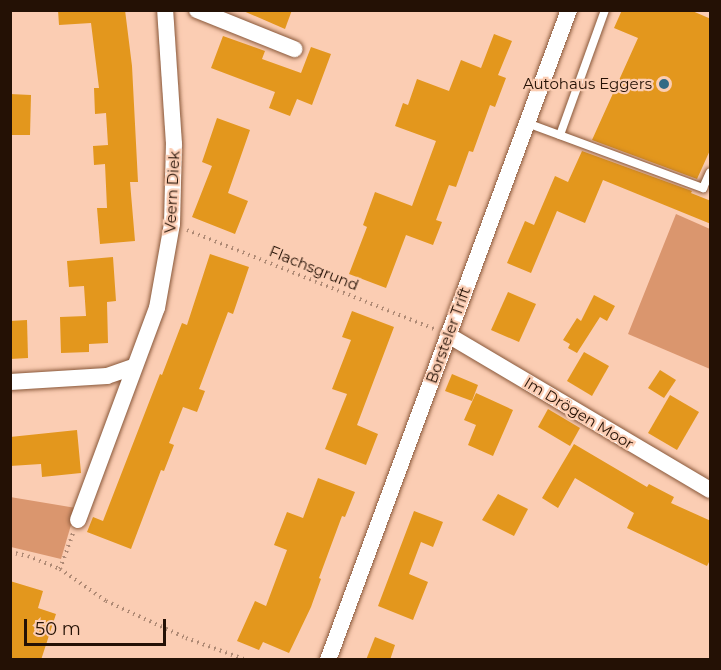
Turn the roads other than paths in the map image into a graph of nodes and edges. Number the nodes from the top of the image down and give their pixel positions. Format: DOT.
graph roads {
  1 [pos="165,10"];
  2 [pos="196,10"];
  3 [pos="569,10"];
  4 [pos="605,10"];
  5 [pos="294,49"];
  6 [pos="527,123"];
  7 [pos="560,135"];
  8 [pos="711,172"];
  9 [pos="448,335"];
  10 [pos="133,367"];
  11 [pos="10,382"];
  12 [pos="711,490"];
  13 [pos="78,520"];
  14 [pos="328,660"];
  1 -- 10 [label="street, Veern Diek"];
  2 -- 5 [label="street"];
  3 -- 6 [label="street, Borsteler Trift"];
  4 -- 7 [label="lane"];
  6 -- 7 [label="lane"];
  6 -- 9 [label="street, Borsteler Trift"];
  7 -- 8 [label="lane"];
  9 -- 12 [label="street, Im Drögen Moor"];
  9 -- 14 [label="street, Borsteler Trift"];
  10 -- 11 [label="street"];
  10 -- 13 [label="street, Veern Diek"];
}
